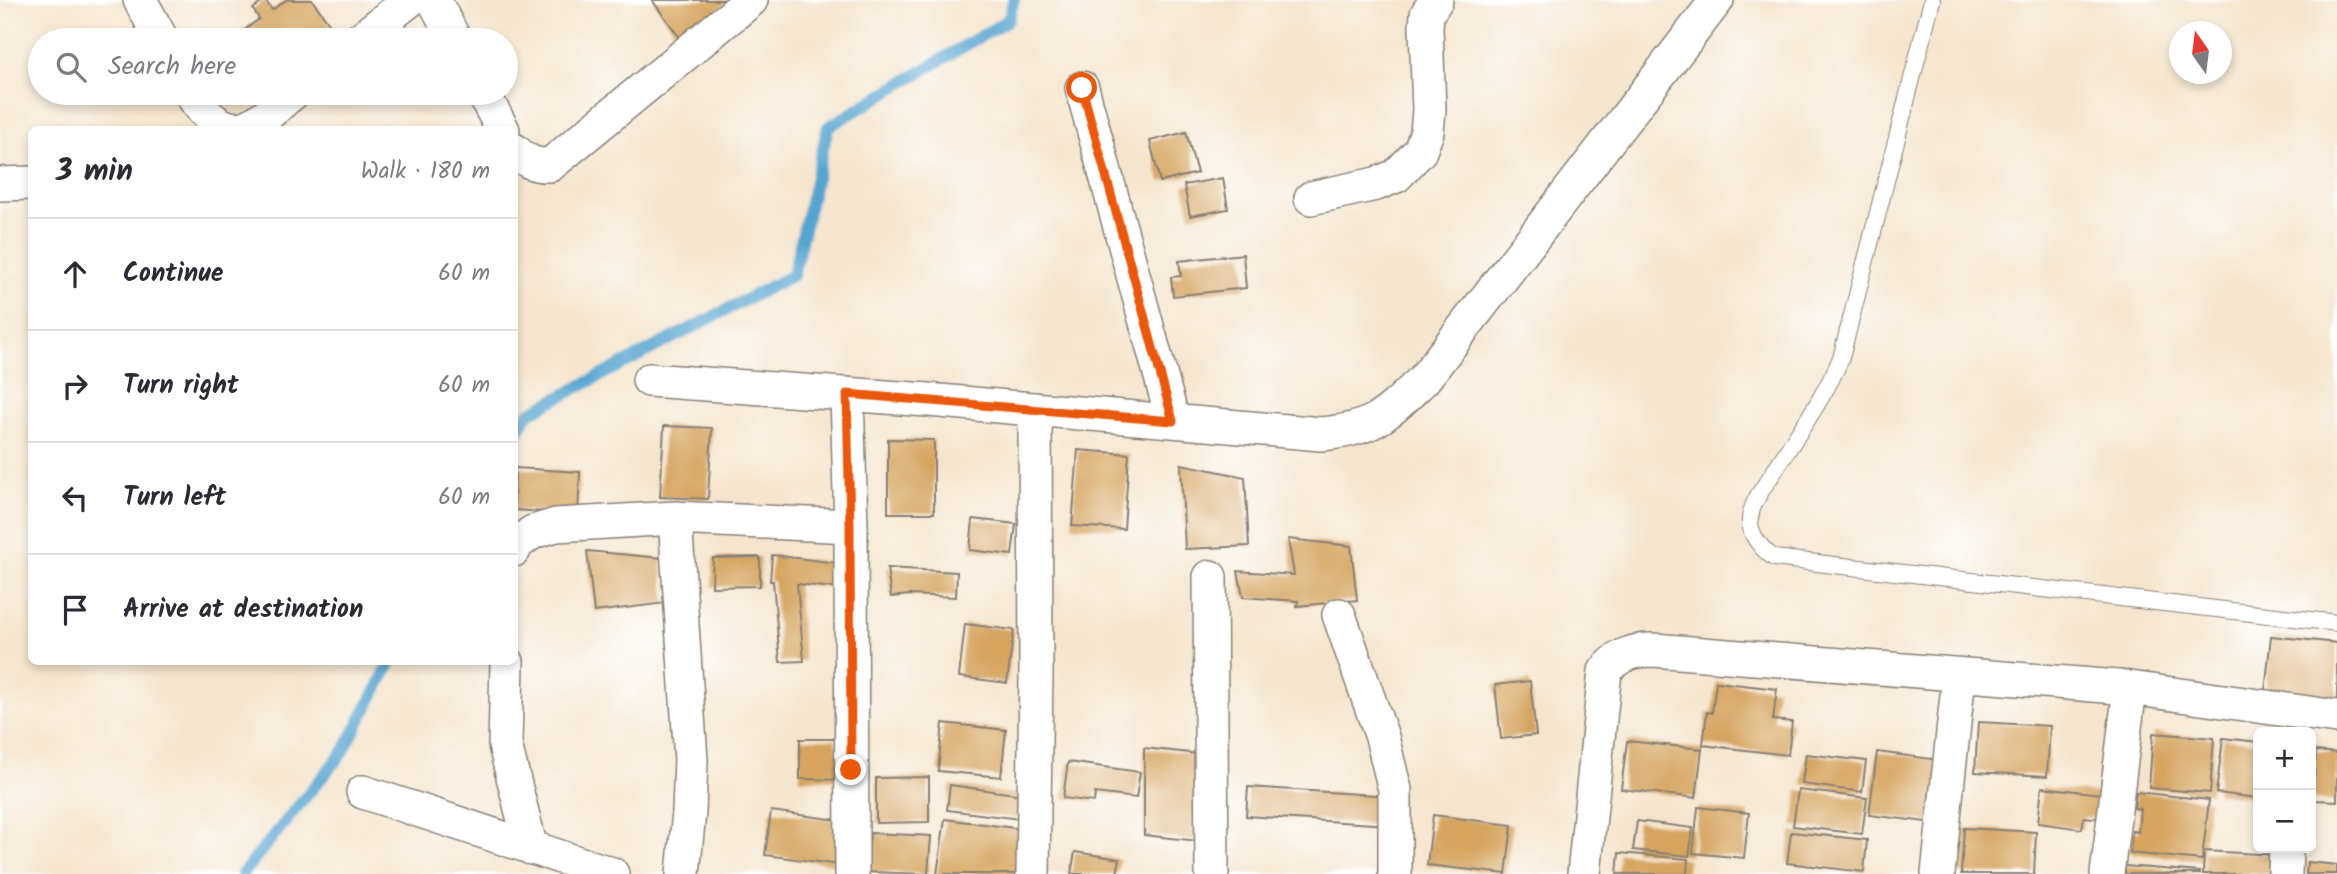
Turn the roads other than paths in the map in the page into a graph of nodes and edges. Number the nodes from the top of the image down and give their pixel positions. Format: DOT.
graph roads {
  1 [pos="140,0"];
  2 [pos="410,0"];
  3 [pos="434,0"];
  4 [pos="751,0"];
  5 [pos="1436,0"];
  6 [pos="1717,0"];
  7 [pos="1931,0"];
  8 [pos="156,28"];
  9 [pos="374,28"];
  10 [pos="449,28"];
  11 [pos="1082,88"];
  12 [pos="198,105"];
  13 [pos="278,105"];
  14 [pos="489,105"];
  15 [pos="223,126"];
  16 [pos="251,126"];
  17 [pos="501,126"];
  18 [pos="518,154"];
  19 [pos="28,183"];
  20 [pos="0,184"];
  21 [pos="1311,198"];
  22 [pos="649,380"];
  23 [pos="847,394"];
  24 [pos="1035,409"];
  25 [pos="1173,421"];
  26 [pos="675,518"];
  27 [pos="850,526"];
  28 [pos="518,543"];
  29 [pos="1210,577"];
  30 [pos="1339,615"];
  31 [pos="2337,624"];
  32 [pos="507,665"];
  33 [pos="1959,676"];
  34 [pos="2130,688"];
  35 [pos="2337,717"];
  36 [pos="2293,721"];
  37 [pos="363,792"];
  38 [pos="531,848"];
  39 [pos="2286,853"];
  40 [pos="612,874"];
  41 [pos="682,874"];
  42 [pos="852,874"];
  43 [pos="1032,874"];
  44 [pos="1212,874"];
  45 [pos="1395,874"];
  46 [pos="1584,874"];
  47 [pos="1938,874"];
  48 [pos="2107,874"];
  49 [pos="2285,874"];
  1 -- 8 [label="street"];
  2 -- 9 [label="street"];
  3 -- 10 [label="street"];
  4 -- 18 [label="street"];
  5 -- 21 [label="street"];
  6 -- 25 [label="street"];
  7 -- 31 [label="lane"];
  11 -- 25 [label="street"];
  12 -- 15 [label="street"];
  13 -- 16 [label="street"];
  14 -- 17 [label="street"];
  19 -- 20 [label="street"];
  22 -- 23 [label="street"];
  23 -- 24 [label="street"];
  23 -- 27 [label="street"];
  24 -- 25 [label="street"];
  24 -- 43 [label="street"];
  26 -- 27 [label="street"];
  26 -- 28 [label="street"];
  26 -- 41 [label="street"];
  27 -- 42 [label="street"];
  29 -- 44 [label="street"];
  30 -- 45 [label="street"];
  32 -- 38 [label="street"];
  33 -- 34 [label="street"];
  33 -- 46 [label="street"];
  33 -- 47 [label="street"];
  34 -- 36 [label="street"];
  34 -- 48 [label="street"];
  35 -- 36 [label="street"];
  37 -- 38 [label="street"];
  38 -- 40 [label="street"];
  39 -- 49 [label="street"];
}
